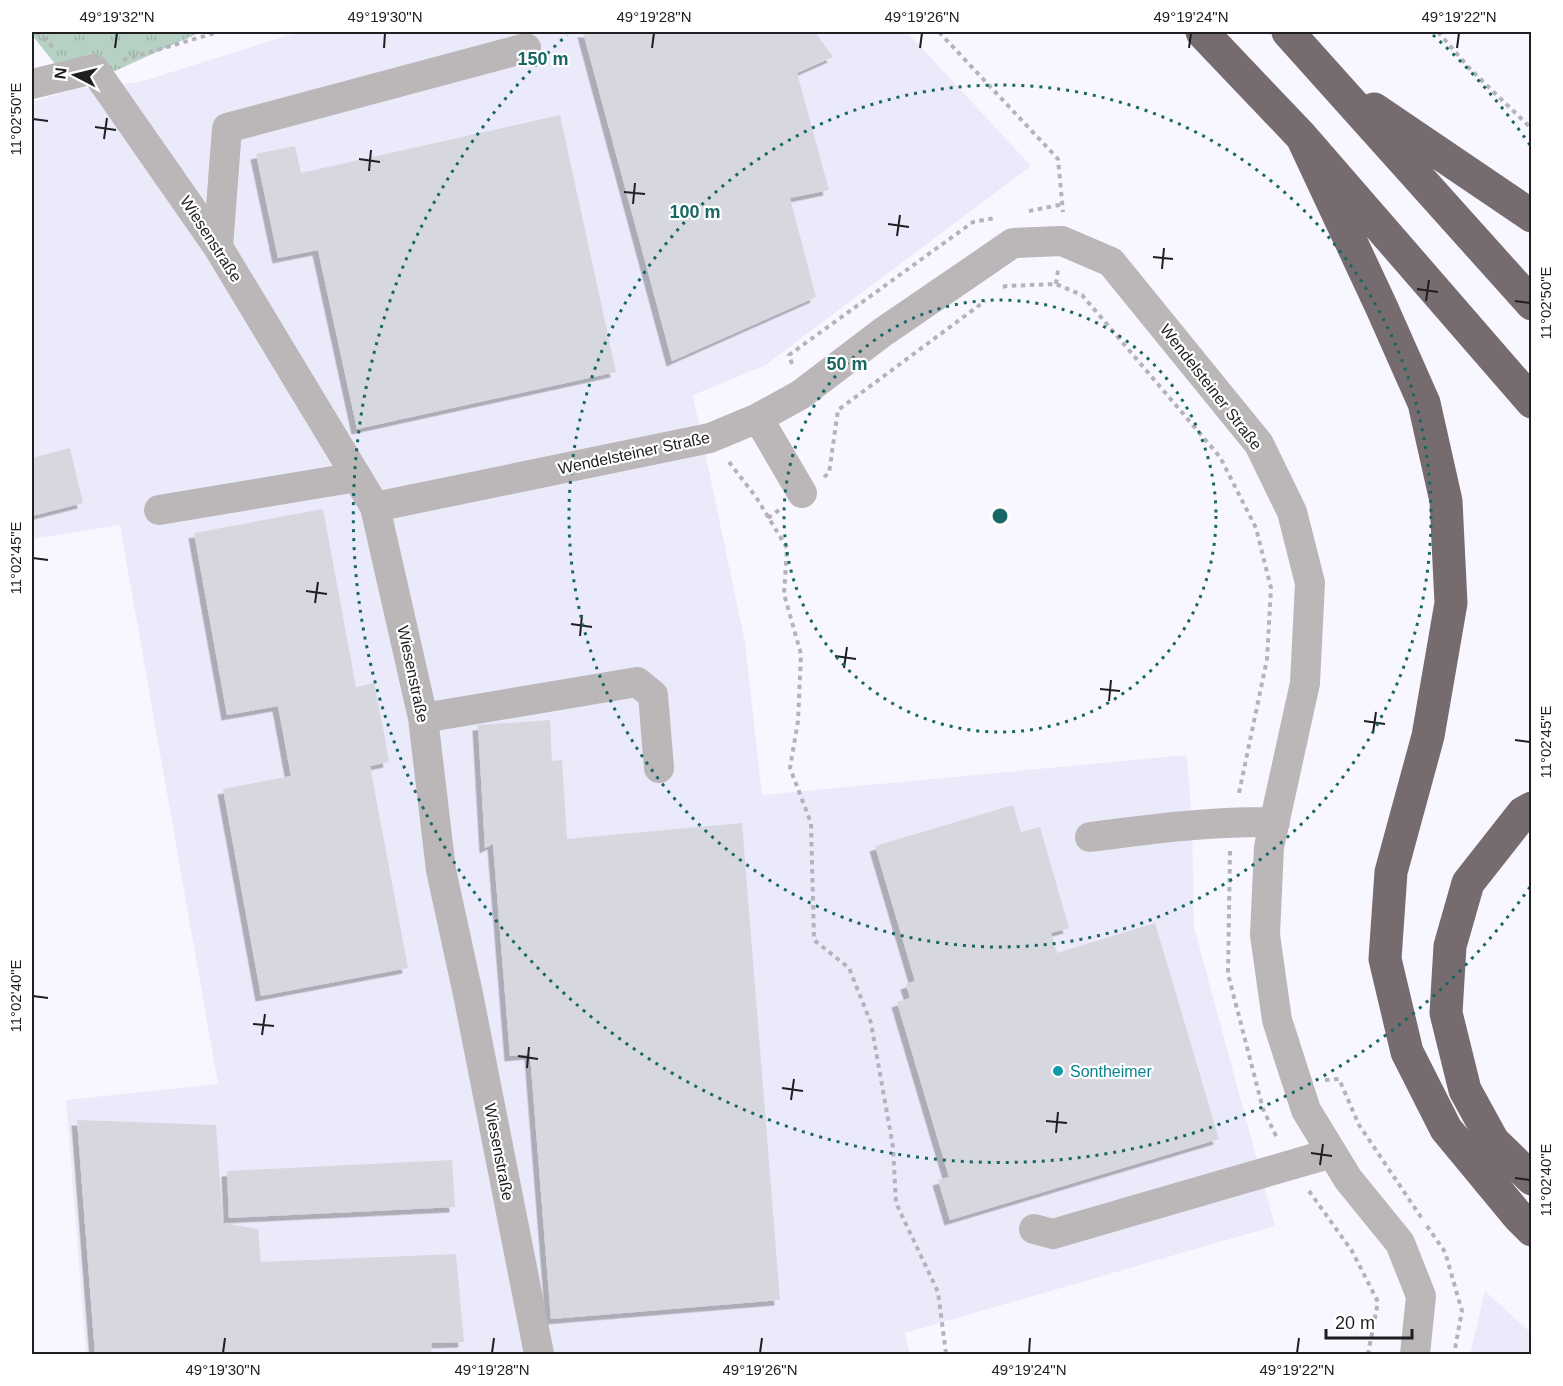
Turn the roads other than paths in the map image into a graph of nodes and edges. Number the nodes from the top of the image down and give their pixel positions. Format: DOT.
graph roads {
  1 [pos="1202,32"];
  2 [pos="1288,32"];
  3 [pos="526,48"];
  4 [pos="1333,81"];
  5 [pos="32,84"];
  6 [pos="1302,137"];
  7 [pos="1532,216"];
  8 [pos="218,247"];
  9 [pos="1532,304"];
  10 [pos="1532,402"];
  11 [pos="758,418"];
  12 [pos="357,477"];
  13 [pos="802,493"];
  14 [pos="375,507"];
  15 [pos="159,510"];
  16 [pos="423,718"];
  17 [pos="659,768"];
  18 [pos="1532,808"];
  19 [pos="1275,822"];
  20 [pos="1090,837"];
  21 [pos="1332,1153"];
  22 [pos="1532,1179"];
  23 [pos="1034,1229"];
  24 [pos="1532,1230"];
  25 [pos="539,1354"];
  26 [pos="1415,1354"];
  1 -- 6 [label="highway"];
  2 -- 4 [label="highway"];
  3 -- 8 [label="street"];
  4 -- 7 [label="highway"];
  4 -- 9 [label="highway"];
  5 -- 8 [label="street, Wiesenstraße"];
  6 -- 10 [label="highway"];
  6 -- 24 [label="highway"];
  8 -- 12 [label="street, Wiesenstraße"];
  11 -- 13 [label="street"];
  11 -- 14 [label="street, Wendelsteiner Straße"];
  11 -- 19 [label="street, Wendelsteiner Straße"];
  12 -- 14 [label="street, Wiesenstraße"];
  12 -- 15 [label="street"];
  14 -- 16 [label="street, Wiesenstraße"];
  16 -- 17 [label="street"];
  16 -- 25 [label="street, Wiesenstraße"];
  18 -- 22 [label="highway"];
  19 -- 20 [label="street"];
  19 -- 21 [label="street, Wendelsteiner Straße"];
  21 -- 23 [label="street"];
  21 -- 26 [label="street, Wendelsteiner Straße"];
}
